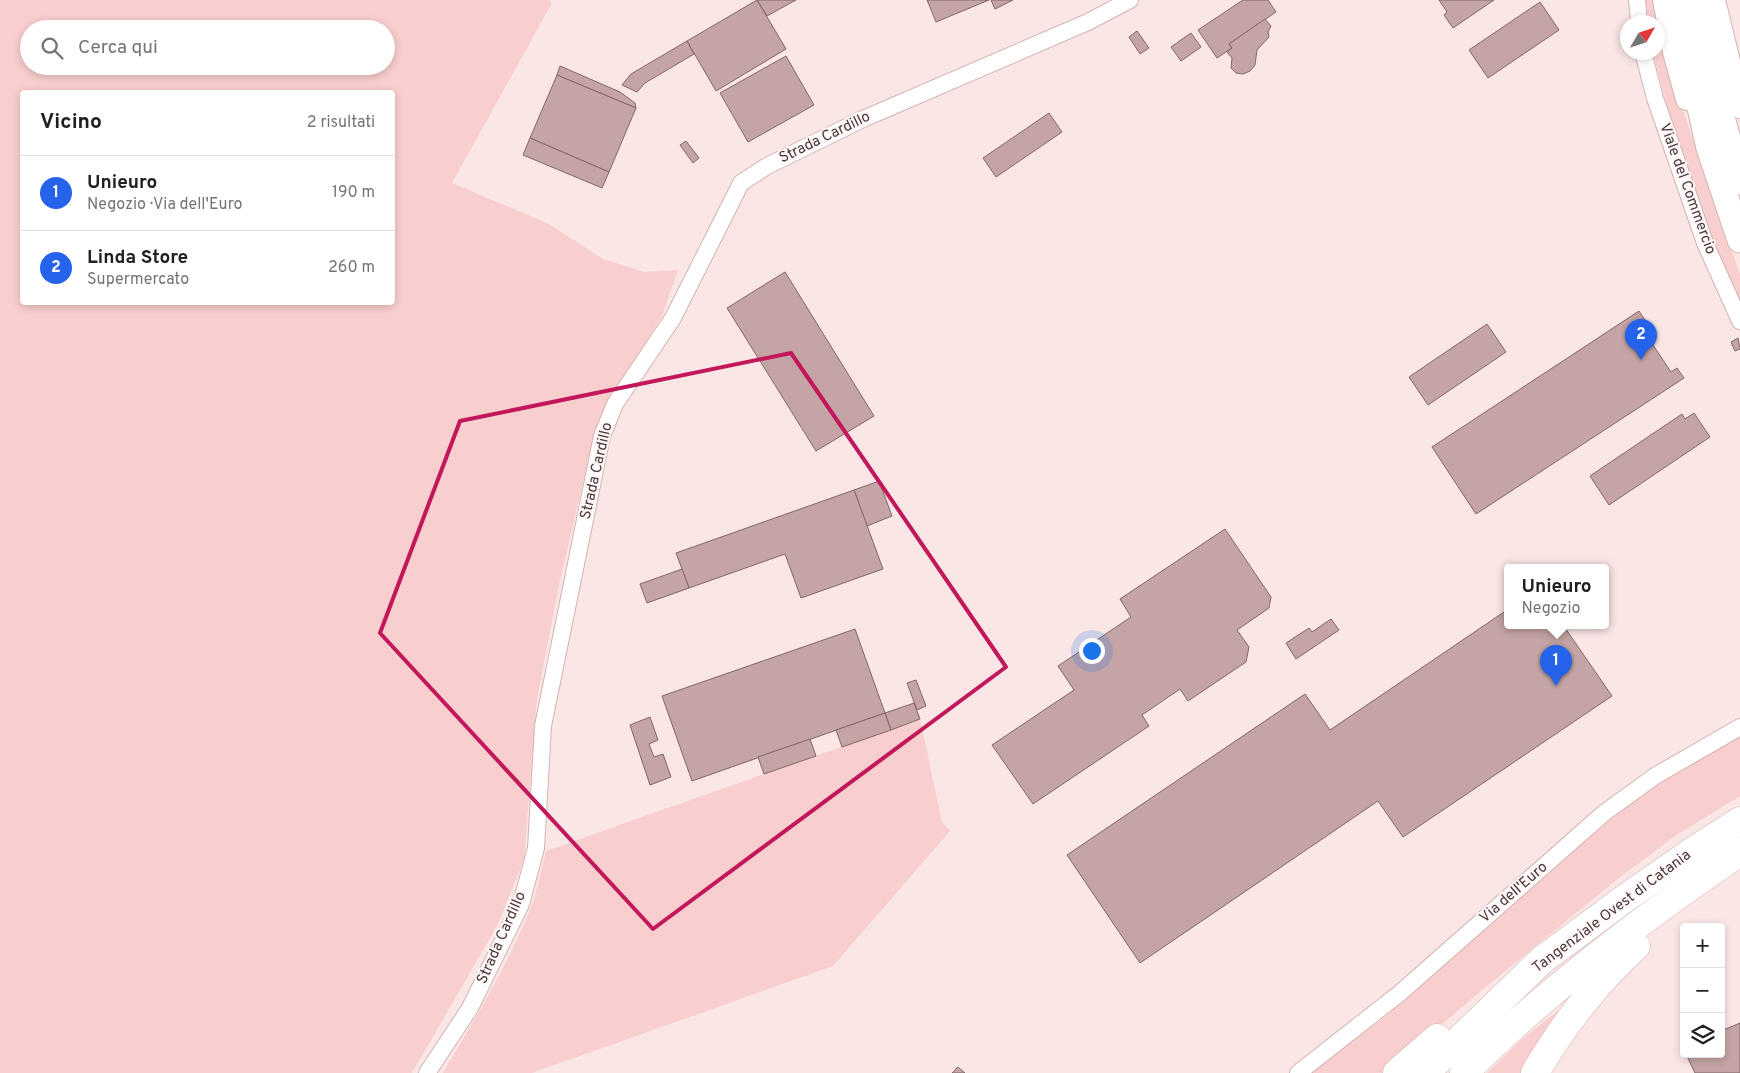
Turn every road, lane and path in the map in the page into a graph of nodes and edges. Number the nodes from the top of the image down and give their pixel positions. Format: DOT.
graph roads {
  1 [pos="1130,0"];
  2 [pos="1636,0"];
  3 [pos="1664,0"];
  4 [pos="1676,0"];
  5 [pos="1695,0"];
  6 [pos="1714,0"];
  7 [pos="1638,15"];
  8 [pos="1645,60"];
  9 [pos="1736,78"];
  10 [pos="1740,107"];
  11 [pos="1709,148"];
  12 [pos="1740,182"];
  13 [pos="1740,240"];
  14 [pos="1740,322"];
  15 [pos="1740,727"];
  16 [pos="1740,821"];
  17 [pos="1740,852"];
  18 [pos="1740,870"];
  19 [pos="1542,960"];
  20 [pos="427,1073"];
  21 [pos="1298,1073"];
  22 [pos="1397,1073"];
  23 [pos="1425,1073"];
  24 [pos="1464,1073"];
  25 [pos="1535,1073"];
  1 -- 20 [label="street, Strada Cardillo"];
  2 -- 7 [label="street"];
  3 -- 11 [label="main road"];
  4 -- 11 [label="main road"];
  5 -- 12 [label="main road"];
  6 -- 9 [label="main road"];
  8 -- 14 [label="street, Viale del Commercio"];
  9 -- 10 [label="main road"];
  11 -- 13 [label="main road"];
  15 -- 21 [label="street, Via dell'Euro"];
  16 -- 19 [label="highway, Tangenziale Ovest di Catania"];
  17 -- 24 [label="highway, Tangenziale Ovest di Catania"];
  18 -- 25 [label="highway"];
  19 -- 22 [label="highway"];
  19 -- 23 [label="highway, Tangenziale Ovest di Catania"];
}
